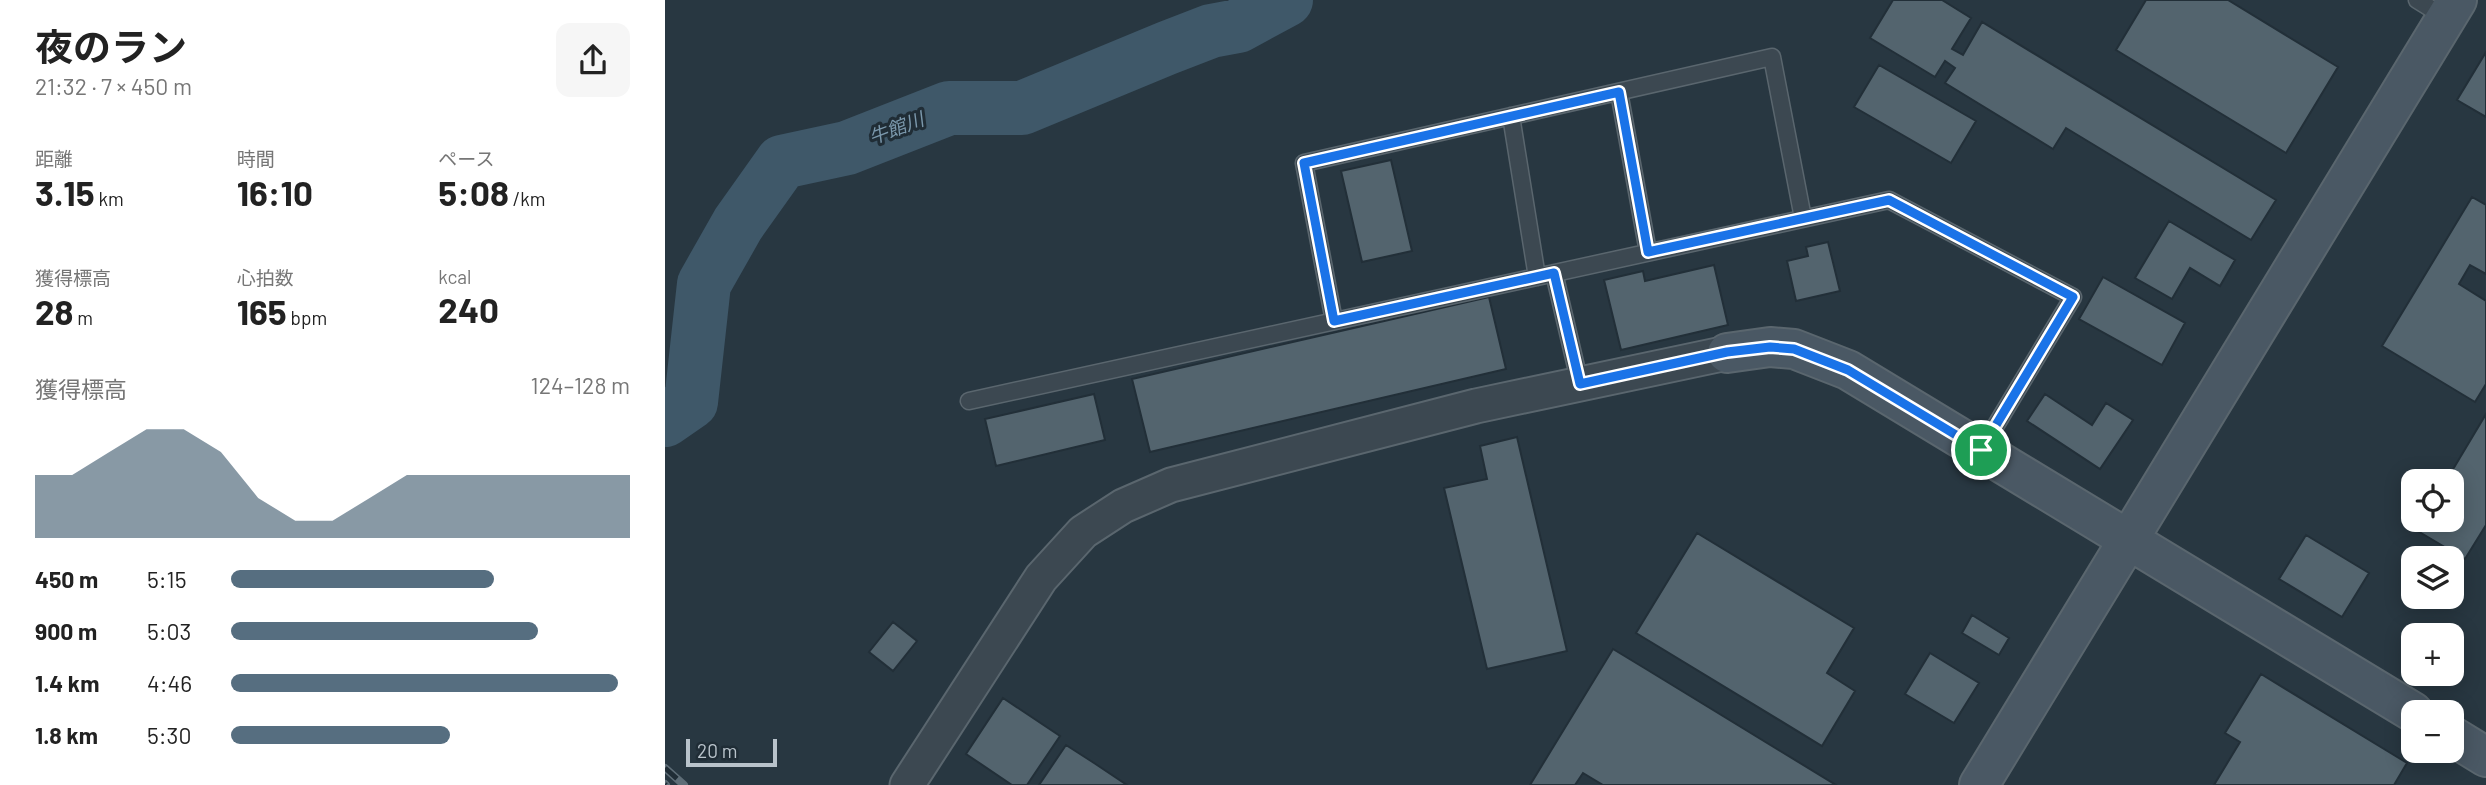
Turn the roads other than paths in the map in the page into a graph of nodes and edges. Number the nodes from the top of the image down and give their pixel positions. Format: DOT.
graph roads {
  1 [pos="2440,6"];
  2 [pos="1619,92"];
  3 [pos="1511,116"];
  4 [pos="1803,218"];
  5 [pos="1648,252"];
  6 [pos="1554,273"];
  7 [pos="1537,276"];
  8 [pos="1334,321"];
  9 [pos="1727,352"];
  10 [pos="1580,384"];
  11 [pos="969,401"];
  12 [pos="1981,450"];
  13 [pos="2128,539"];
  14 [pos="2401,705"];
  15 [pos="2464,743"];
  16 [pos="2486,757"];
  17 [pos="907,785"];
  18 [pos="1979,785"];
  1 -- 13 [label="street"];
  2 -- 3 [label="lane"];
  2 -- 4 [label="lane"];
  2 -- 5 [label="lane"];
  3 -- 7 [label="lane"];
  3 -- 8 [label="lane"];
  4 -- 5 [label="lane"];
  4 -- 12 [label="lane"];
  5 -- 6 [label="lane"];
  6 -- 7 [label="lane"];
  6 -- 10 [label="lane"];
  7 -- 8 [label="lane"];
  8 -- 11 [label="lane"];
  9 -- 10 [label="street"];
  9 -- 12 [label="street"];
  10 -- 17 [label="street"];
  12 -- 13 [label="street"];
  13 -- 14 [label="street"];
  13 -- 18 [label="street"];
  15 -- 16 [label="street"];
}
